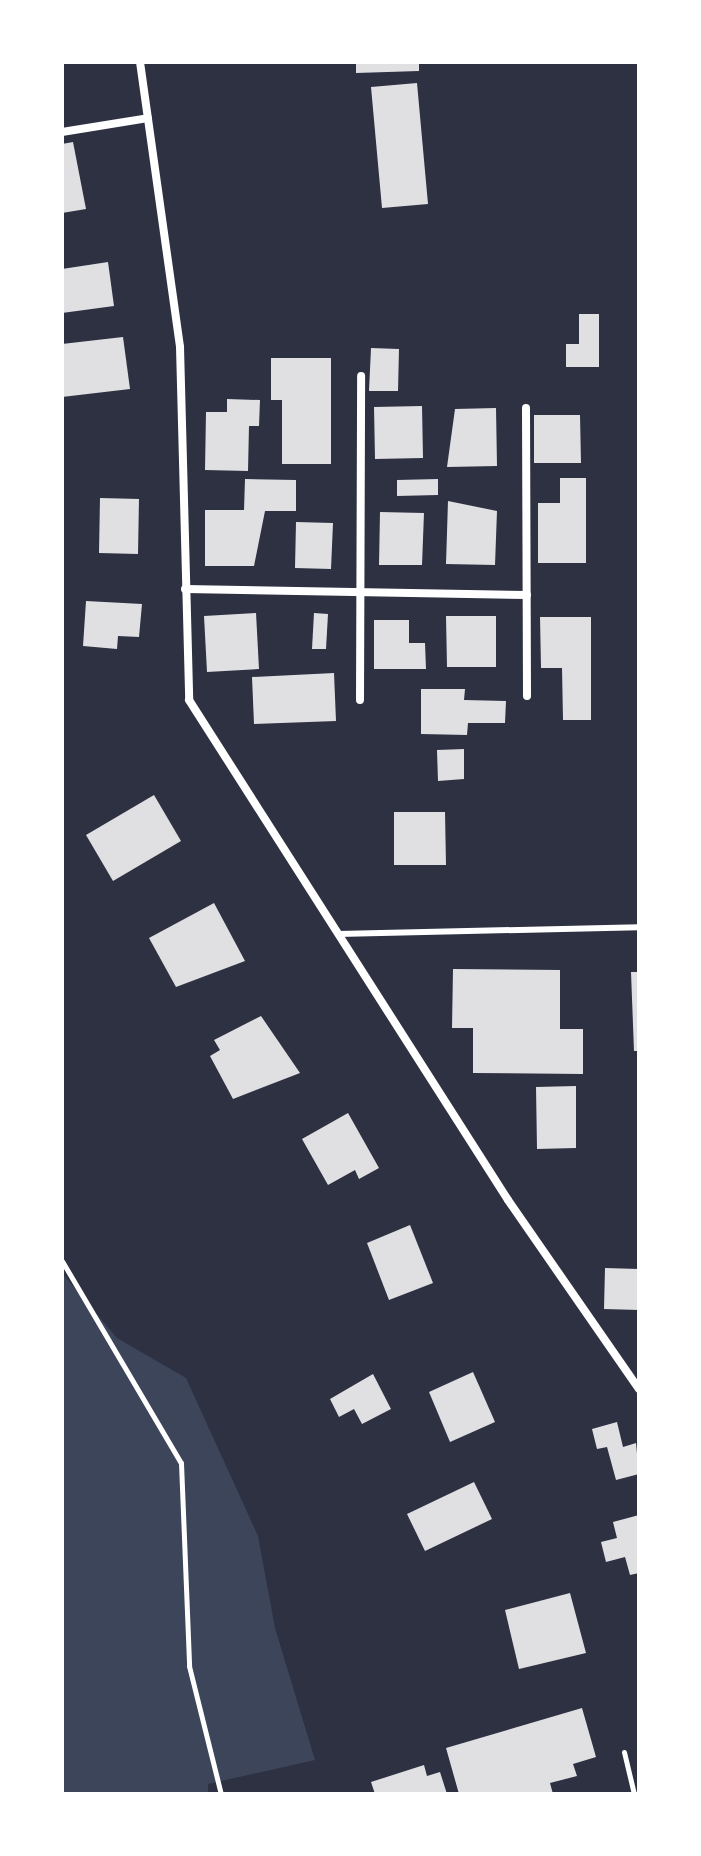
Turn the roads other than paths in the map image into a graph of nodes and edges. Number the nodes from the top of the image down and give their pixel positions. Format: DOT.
graph roads {
  1 [pos="140,62"];
  2 [pos="148,118"];
  3 [pos="62,132"];
  4 [pos="361,376"];
  5 [pos="526,408"];
  6 [pos="185,589"];
  7 [pos="359,592"];
  8 [pos="527,595"];
  9 [pos="527,696"];
  10 [pos="360,700"];
  11 [pos="639,927"];
  12 [pos="334,934"];
  13 [pos="639,1389"];
  1 -- 2 [label="street"];
  2 -- 3 [label="street"];
  2 -- 6 [label="street"];
  4 -- 7 [label="street"];
  5 -- 8 [label="street"];
  6 -- 7 [label="street"];
  6 -- 12 [label="street"];
  7 -- 8 [label="street"];
  7 -- 10 [label="street"];
  8 -- 9 [label="street"];
  11 -- 12 [label="lane"];
  12 -- 13 [label="street"];
}
